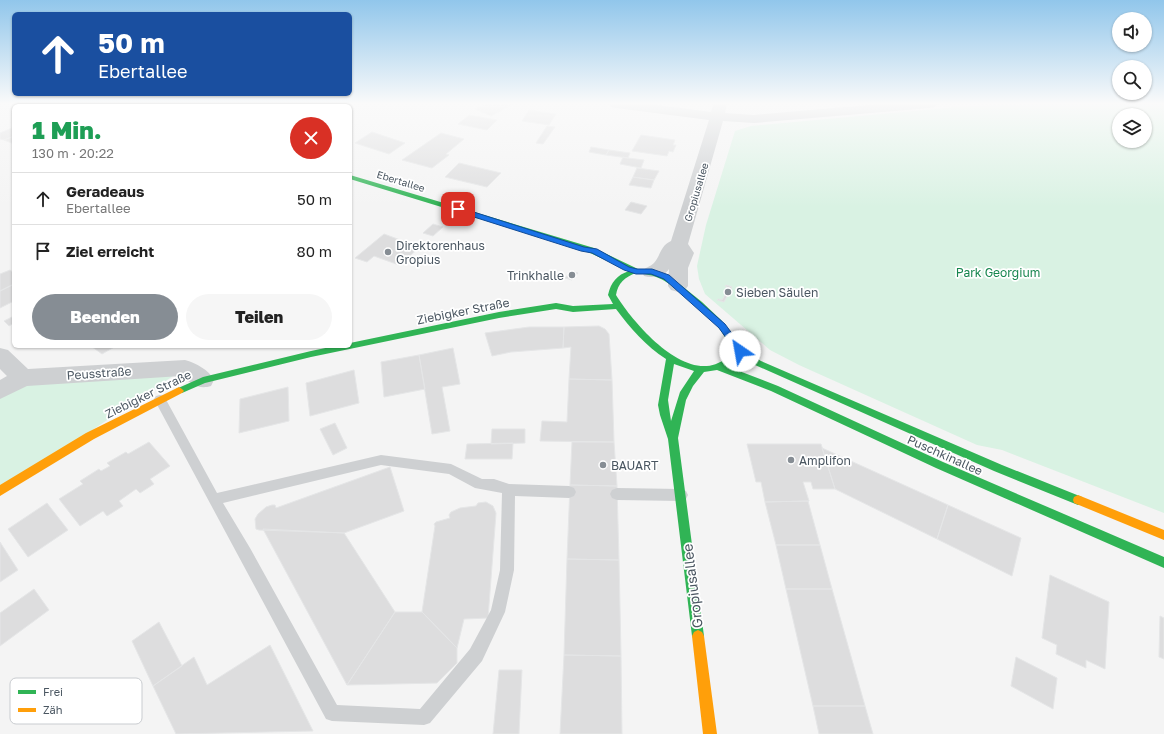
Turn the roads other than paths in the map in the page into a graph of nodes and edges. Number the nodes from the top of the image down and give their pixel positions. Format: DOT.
graph roads {
  1 [pos="711,138"];
  2 [pos="352,178"];
  3 [pos="680,244"];
  4 [pos="584,250"];
  5 [pos="588,258"];
  6 [pos="644,272"];
  7 [pos="608,275"];
  8 [pos="613,286"];
  9 [pos="678,286"];
  10 [pos="600,292"];
  11 [pos="568,299"];
  12 [pos="556,306"];
  13 [pos="618,306"];
  14 [pos="733,342"];
  15 [pos="352,346"];
  16 [pos="342,348"];
  17 [pos="0,356"];
  18 [pos="670,360"];
  19 [pos="718,367"];
  20 [pos="701,369"];
  21 [pos="23,378"];
  22 [pos="203,380"];
  23 [pos="0,390"];
  24 [pos="160,399"];
  25 [pos="673,438"];
  26 [pos="508,490"];
  27 [pos="0,491"];
  28 [pos="569,492"];
  29 [pos="617,494"];
  30 [pos="681,495"];
  31 [pos="214,500"];
  32 [pos="1164,535"];
  33 [pos="1164,563"];
  34 [pos="710,734"];
  1 -- 3 [label="street, Gropiusallee"];
  2 -- 4 [label="main road, Ebertallee"];
  3 -- 6 [label="street, Gropiusallee"];
  3 -- 9 [label="street, Gropiusallee"];
  4 -- 5 [label="main road"];
  4 -- 6 [label="main road, Ebertallee"];
  6 -- 8 [label="main road"];
  6 -- 9 [label="main road"];
  7 -- 8 [label="main road"];
  8 -- 10 [label="main road"];
  8 -- 13 [label="main road"];
  9 -- 14 [label="main road"];
  11 -- 12 [label="main road, Ziebigker Straße"];
  12 -- 13 [label="main road, Ziebigker Straße"];
  12 -- 15 [label="main road, Ziebigker Straße"];
  13 -- 18 [label="main road"];
  14 -- 19 [label="main road"];
  14 -- 32 [label="main road, Puschkinallee"];
  16 -- 22 [label="main road, Ziebigker Straße"];
  17 -- 21 [label="street"];
  18 -- 20 [label="main road"];
  18 -- 25 [label="main road, Gropiusallee"];
  19 -- 20 [label="main road"];
  19 -- 33 [label="main road, Puschkinallee"];
  20 -- 25 [label="main road, Gropiusallee"];
  21 -- 22 [label="street, Peusstraße"];
  21 -- 23 [label="street"];
  22 -- 24 [label="main road, Ziebigker Straße"];
  24 -- 27 [label="main road, Ziebigker Straße"];
  24 -- 31 [label="lane"];
  25 -- 30 [label="main road, Gropiusallee"];
  26 -- 28 [label="lane"];
  26 -- 31 [label="lane"];
  26 -- 31 [label="lane"];
  29 -- 30 [label="lane"];
  30 -- 34 [label="main road, Gropiusallee"];
}
